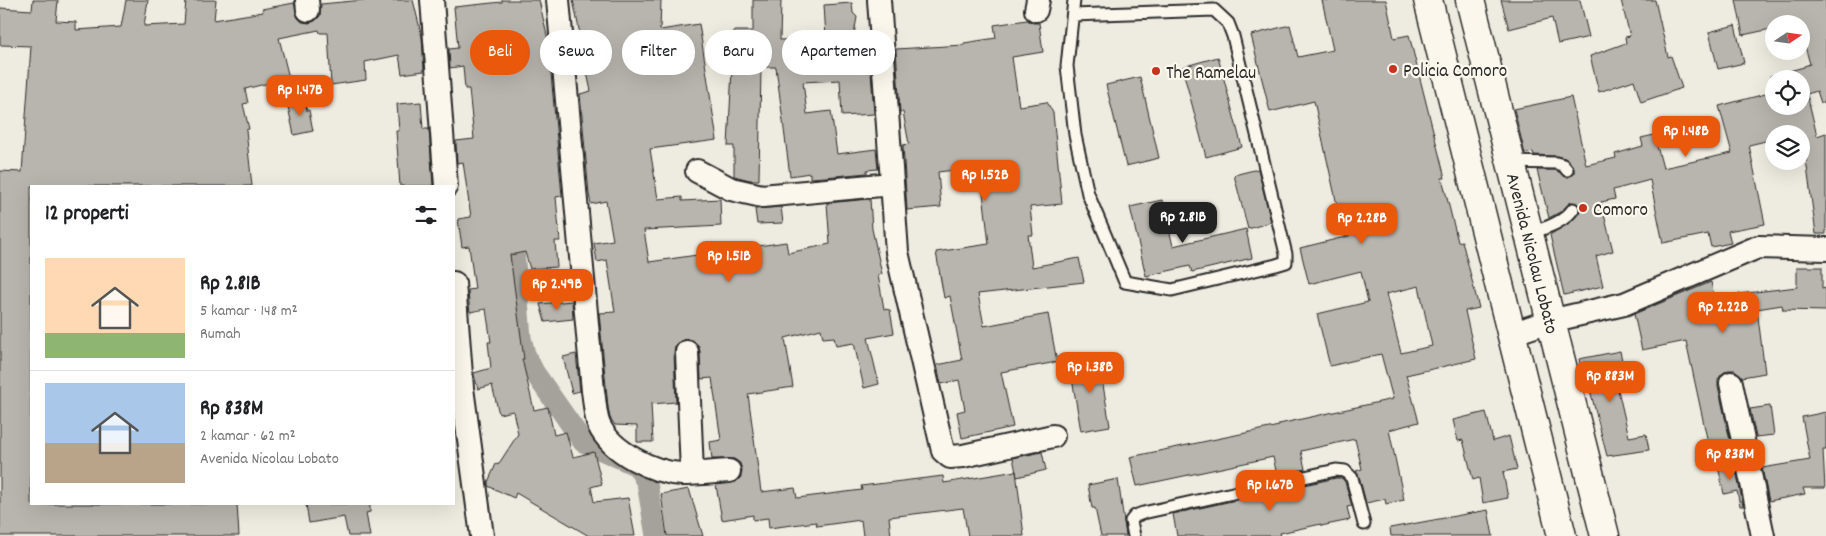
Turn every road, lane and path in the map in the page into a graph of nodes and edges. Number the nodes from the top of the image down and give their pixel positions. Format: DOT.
graph roads {
  1 [pos="432,0"];
  2 [pos="558,0"];
  3 [pos="879,0"];
  4 [pos="1074,0"];
  5 [pos="1428,0"];
  6 [pos="1470,0"];
  7 [pos="1073,15"];
  8 [pos="1510,162"];
  9 [pos="1568,170"];
  10 [pos="697,171"];
  11 [pos="892,184"];
  12 [pos="446,185"];
  13 [pos="1573,209"];
  14 [pos="1529,234"];
  15 [pos="1826,249"];
  16 [pos="455,296"];
  17 [pos="1550,321"];
  18 [pos="1511,334"];
  19 [pos="687,352"];
  20 [pos="1731,383"];
  21 [pos="1053,436"];
  22 [pos="729,471"];
  23 [pos="692,473"];
  24 [pos="1364,524"];
  25 [pos="482,536"];
  26 [pos="1134,536"];
  27 [pos="1562,536"];
  28 [pos="1605,536"];
  29 [pos="1763,536"];
  1 -- 12 [label="street"];
  2 -- 23 [label="street"];
  3 -- 11 [label="street"];
  4 -- 7 [label="lane"];
  5 -- 18 [label="main road"];
  6 -- 8 [label="main road, Avenida Nicolau Lobato"];
  7 -- 7 [label="lane"];
  8 -- 9 [label="lane"];
  8 -- 14 [label="main road, Avenida Nicolau Lobato"];
  10 -- 11 [label="street"];
  11 -- 21 [label="street"];
  13 -- 14 [label="lane"];
  14 -- 17 [label="main road, Avenida Nicolau Lobato"];
  15 -- 17 [label="street"];
  16 -- 25 [label="street"];
  17 -- 18 [label="street"];
  17 -- 28 [label="main road, Avenida Nicolau Lobato"];
  18 -- 27 [label="main road"];
  19 -- 23 [label="street"];
  20 -- 29 [label="street"];
  22 -- 23 [label="street"];
  24 -- 26 [label="lane"];
}
